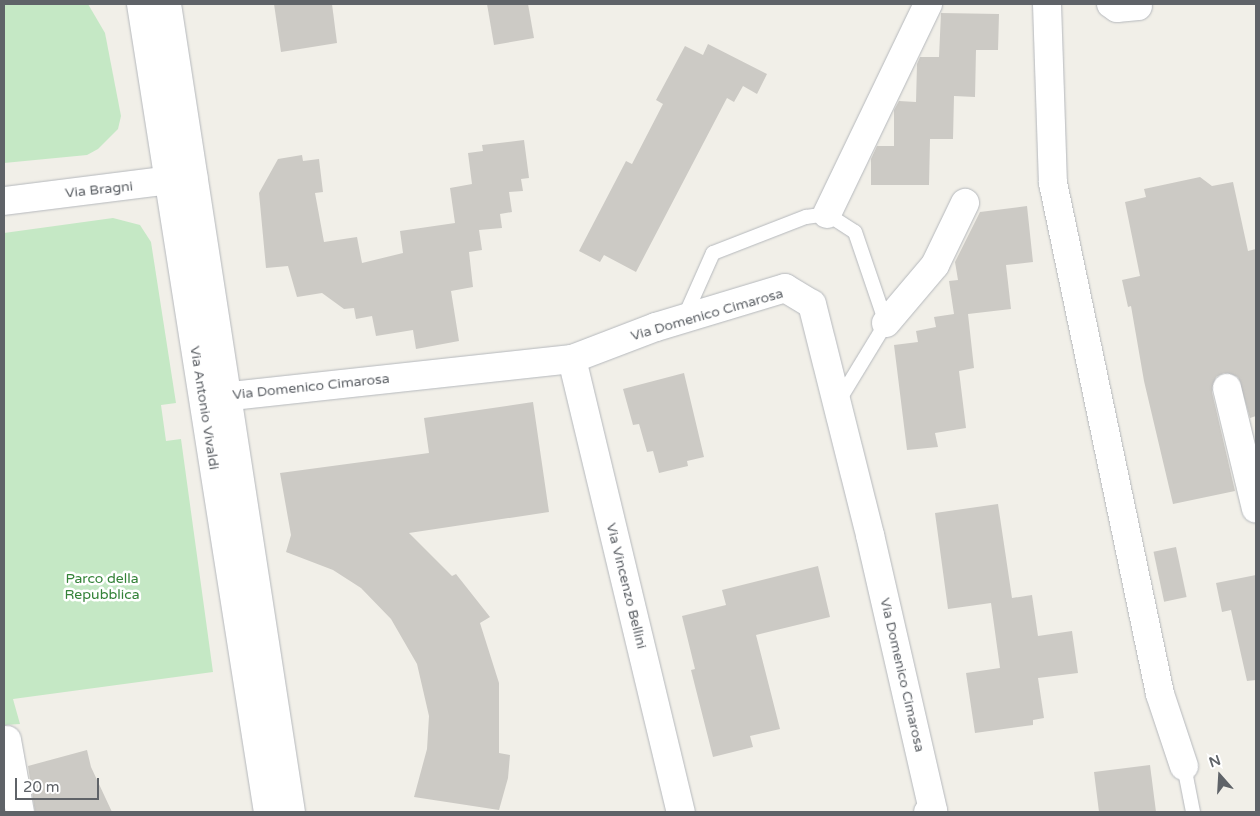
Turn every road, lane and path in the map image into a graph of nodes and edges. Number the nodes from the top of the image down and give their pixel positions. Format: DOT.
graph roads {
  1 [pos="141,4"];
  2 [pos="167,4"];
  3 [pos="928,4"];
  4 [pos="1047,4"];
  5 [pos="1111,4"];
  6 [pos="1138,6"];
  7 [pos="181,179"];
  8 [pos="4,201"];
  9 [pos="965,203"];
  10 [pos="826,214"];
  11 [pos="684,319"];
  12 [pos="886,323"];
  13 [pos="572,359"];
  14 [pos="1227,388"];
  15 [pos="216,398"];
  16 [pos="837,403"];
  17 [pos="1256,509"];
  18 [pos="8,740"];
  19 [pos="1184,766"];
  20 [pos="20,812"];
  21 [pos="268,812"];
  22 [pos="291,812"];
  23 [pos="681,812"];
  24 [pos="930,812"];
  25 [pos="1193,812"];
  1 -- 7 [label="street, Via Antonio Vivaldi"];
  2 -- 7 [label="street, Via Antonio Vivaldi"];
  3 -- 10 [label="street"];
  4 -- 19 [label="street"];
  5 -- 6 [label="street"];
  7 -- 8 [label="street, Via Bragni"];
  7 -- 15 [label="street, Via Antonio Vivaldi"];
  9 -- 12 [label="street"];
  10 -- 11 [label="lane"];
  10 -- 12 [label="lane"];
  11 -- 13 [label="street, Via Domenico Cimarosa"];
  11 -- 16 [label="street, Via Domenico Cimarosa"];
  12 -- 16 [label="lane"];
  13 -- 15 [label="street, Via Domenico Cimarosa"];
  13 -- 23 [label="street, Via Vincenzo Bellini"];
  14 -- 17 [label="street"];
  15 -- 21 [label="street, Via Antonio Vivaldi"];
  15 -- 22 [label="street, Via Antonio Vivaldi"];
  16 -- 24 [label="street, Via Domenico Cimarosa"];
  18 -- 20 [label="street"];
  19 -- 25 [label="lane"];
}
